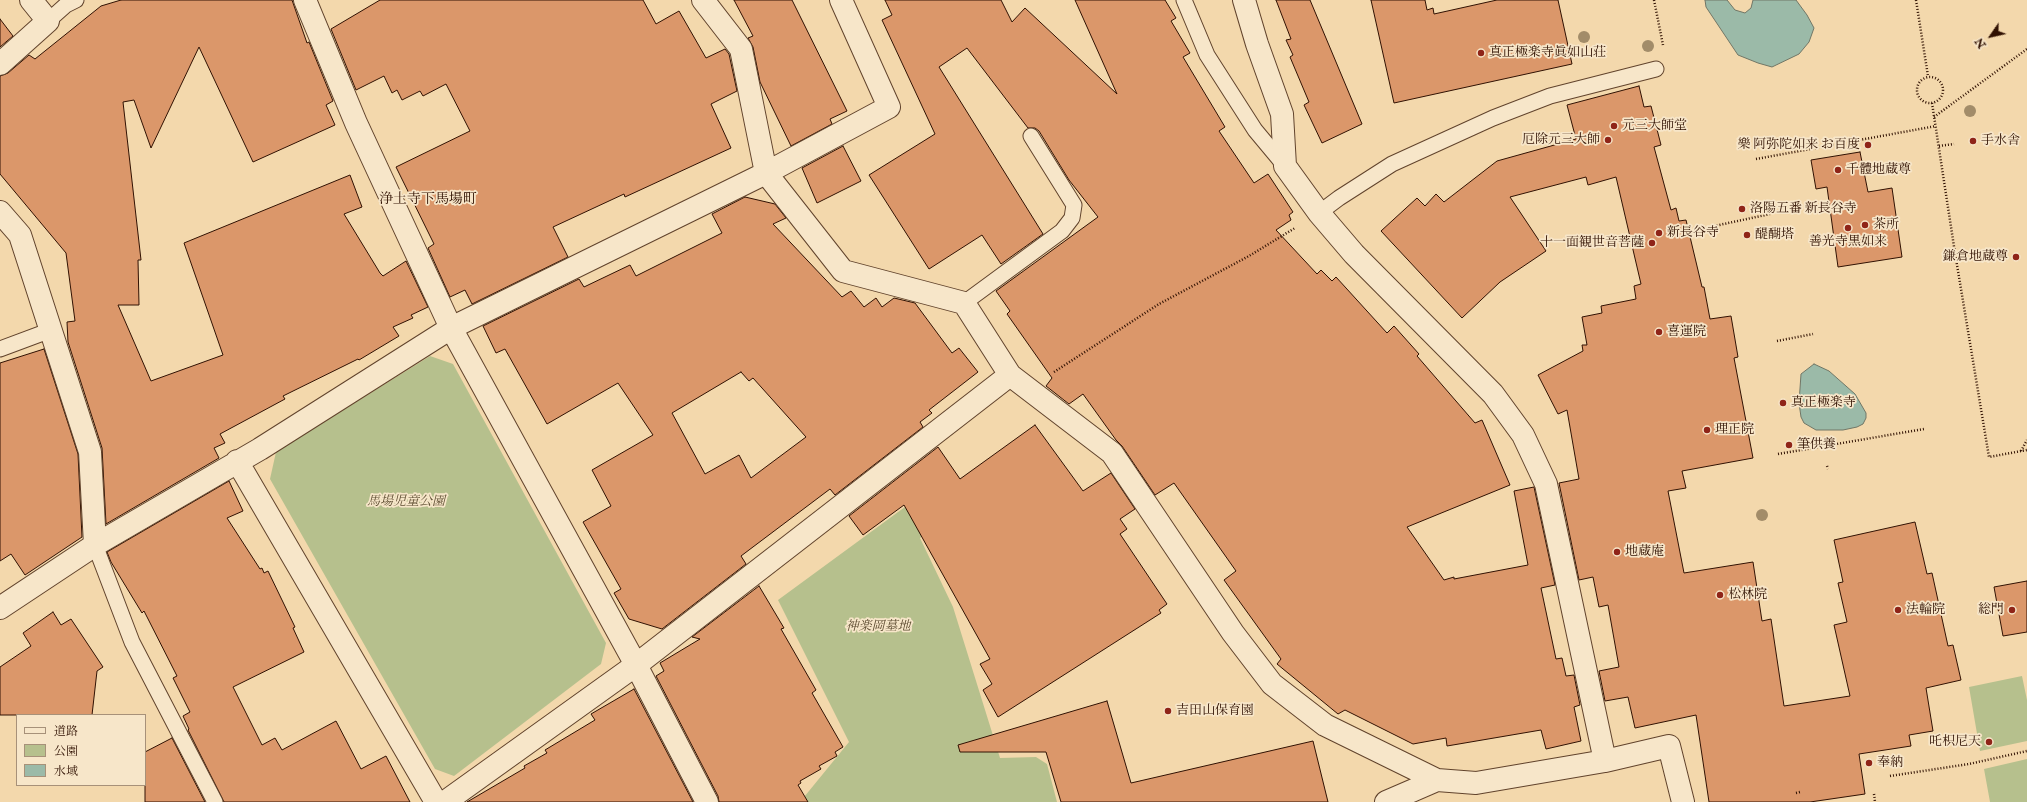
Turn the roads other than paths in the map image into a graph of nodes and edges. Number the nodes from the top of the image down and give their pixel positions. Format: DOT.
graph roads {
  1 [pos="31,0"];
  2 [pos="76,0"];
  3 [pos="305,0"];
  4 [pos="704,0"];
  5 [pos="841,0"];
  6 [pos="1184,0"];
  7 [pos="1244,0"];
  8 [pos="48,21"];
  9 [pos="0,64"];
  10 [pos="1656,69"];
  11 [pos="1031,136"];
  12 [pos="1285,166"];
  13 [pos="766,173"];
  14 [pos="0,212"];
  15 [pos="1319,213"];
  16 [pos="964,304"];
  17 [pos="452,328"];
  18 [pos="51,330"];
  19 [pos="0,349"];
  20 [pos="1010,375"];
  21 [pos="237,461"];
  22 [pos="95,545"];
  23 [pos="0,608"];
  24 [pos="636,665"];
  25 [pos="1605,761"];
  26 [pos="1437,780"];
  27 [pos="215,802"];
  28 [pos="436,802"];
  29 [pos="445,802"];
  30 [pos="707,802"];
  31 [pos="1386,802"];
  32 [pos="1683,802"];
  1 -- 8 [label="street"];
  2 -- 8 [label="lane"];
  3 -- 17 [label="street"];
  4 -- 13 [label="street"];
  5 -- 13 [label="street"];
  6 -- 12 [label="lane"];
  7 -- 12 [label="street"];
  8 -- 9 [label="street"];
  10 -- 15 [label="lane"];
  11 -- 16 [label="lane"];
  12 -- 15 [label="street"];
  13 -- 16 [label="street"];
  13 -- 17 [label="street"];
  14 -- 18 [label="street"];
  15 -- 25 [label="street"];
  16 -- 20 [label="street"];
  17 -- 21 [label="street"];
  17 -- 24 [label="street"];
  18 -- 19 [label="lane"];
  18 -- 22 [label="street"];
  20 -- 24 [label="street"];
  20 -- 26 [label="street"];
  21 -- 22 [label="street"];
  21 -- 28 [label="street"];
  22 -- 23 [label="street"];
  22 -- 27 [label="lane"];
  24 -- 29 [label="street"];
  24 -- 30 [label="street"];
  25 -- 26 [label="street"];
  25 -- 32 [label="street"];
  26 -- 31 [label="street"];
}
